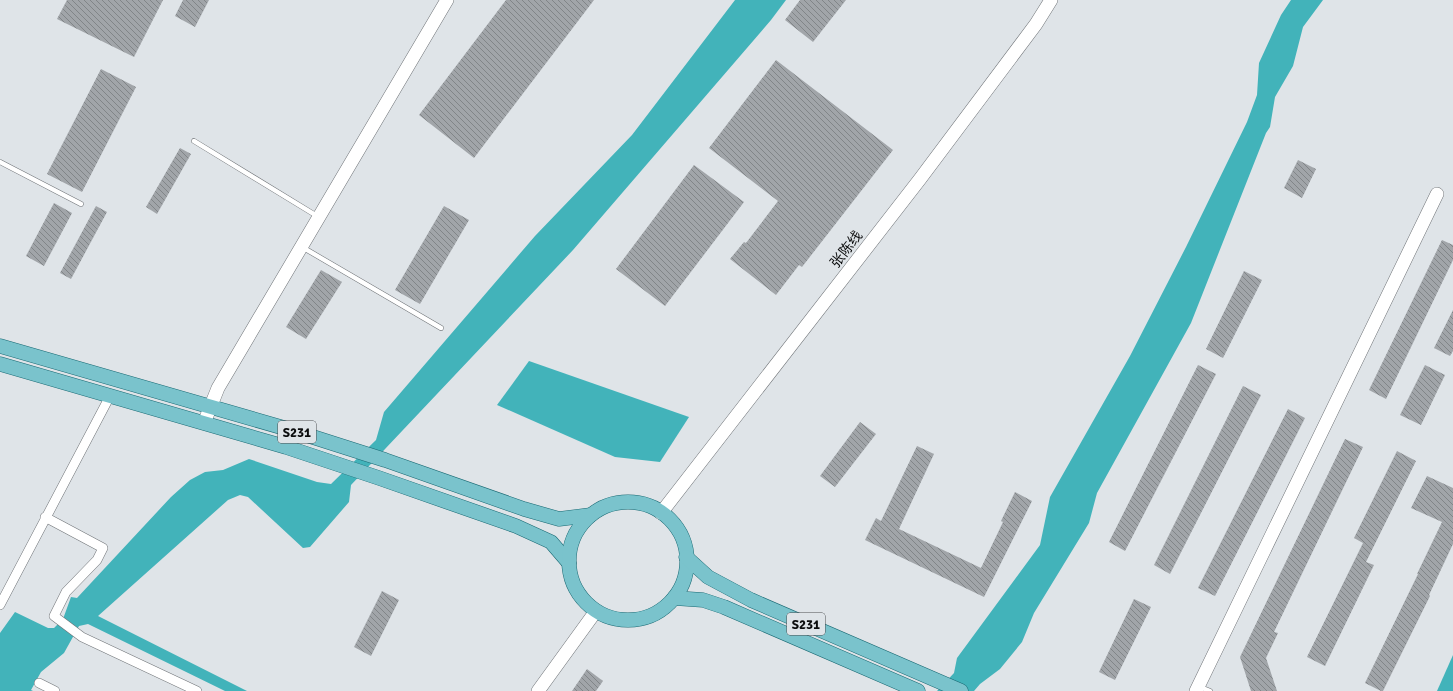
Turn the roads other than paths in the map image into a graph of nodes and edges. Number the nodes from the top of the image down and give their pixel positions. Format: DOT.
graph roads {
  1 [pos="447,0"];
  2 [pos="1051,0"];
  3 [pos="194,141"];
  4 [pos="0,162"];
  5 [pos="1437,194"];
  6 [pos="81,204"];
  7 [pos="319,217"];
  8 [pos="301,247"];
  9 [pos="440,328"];
  10 [pos="0,346"];
  11 [pos="0,364"];
  12 [pos="110,396"];
  13 [pos="210,406"];
  14 [pos="204,423"];
  15 [pos="661,513"];
  16 [pos="591,515"];
  17 [pos="45,517"];
  18 [pos="686,557"];
  19 [pos="569,563"];
  20 [pos="674,598"];
  21 [pos="0,605"];
  22 [pos="596,611"];
  23 [pos="39,683"];
  24 [pos="1201,689"];
  25 [pos="55,691"];
  26 [pos="197,691"];
  27 [pos="538,691"];
  28 [pos="918,691"];
  29 [pos="961,691"];
  1 -- 7 [label="street"];
  2 -- 15 [label="street, 张陈线"];
  3 -- 7 [label="lane"];
  4 -- 6 [label="lane"];
  5 -- 24 [label="street"];
  7 -- 8 [label="street"];
  8 -- 9 [label="lane"];
  8 -- 13 [label="street"];
  10 -- 13 [label="main road, S231"];
  11 -- 12 [label="main road, S231"];
  12 -- 14 [label="main road, S231"];
  12 -- 17 [label="street"];
  13 -- 14 [label="street"];
  13 -- 16 [label="main road, S231"];
  14 -- 19 [label="main road, S231"];
  15 -- 16 [label="main road"];
  15 -- 18 [label="main road"];
  16 -- 19 [label="main road"];
  17 -- 21 [label="street"];
  17 -- 26 [label="street"];
  18 -- 20 [label="main road"];
  18 -- 29 [label="main road, S231"];
  19 -- 22 [label="main road"];
  20 -- 22 [label="main road"];
  20 -- 28 [label="main road, S231"];
  22 -- 27 [label="street"];
  23 -- 25 [label="street"];
}
